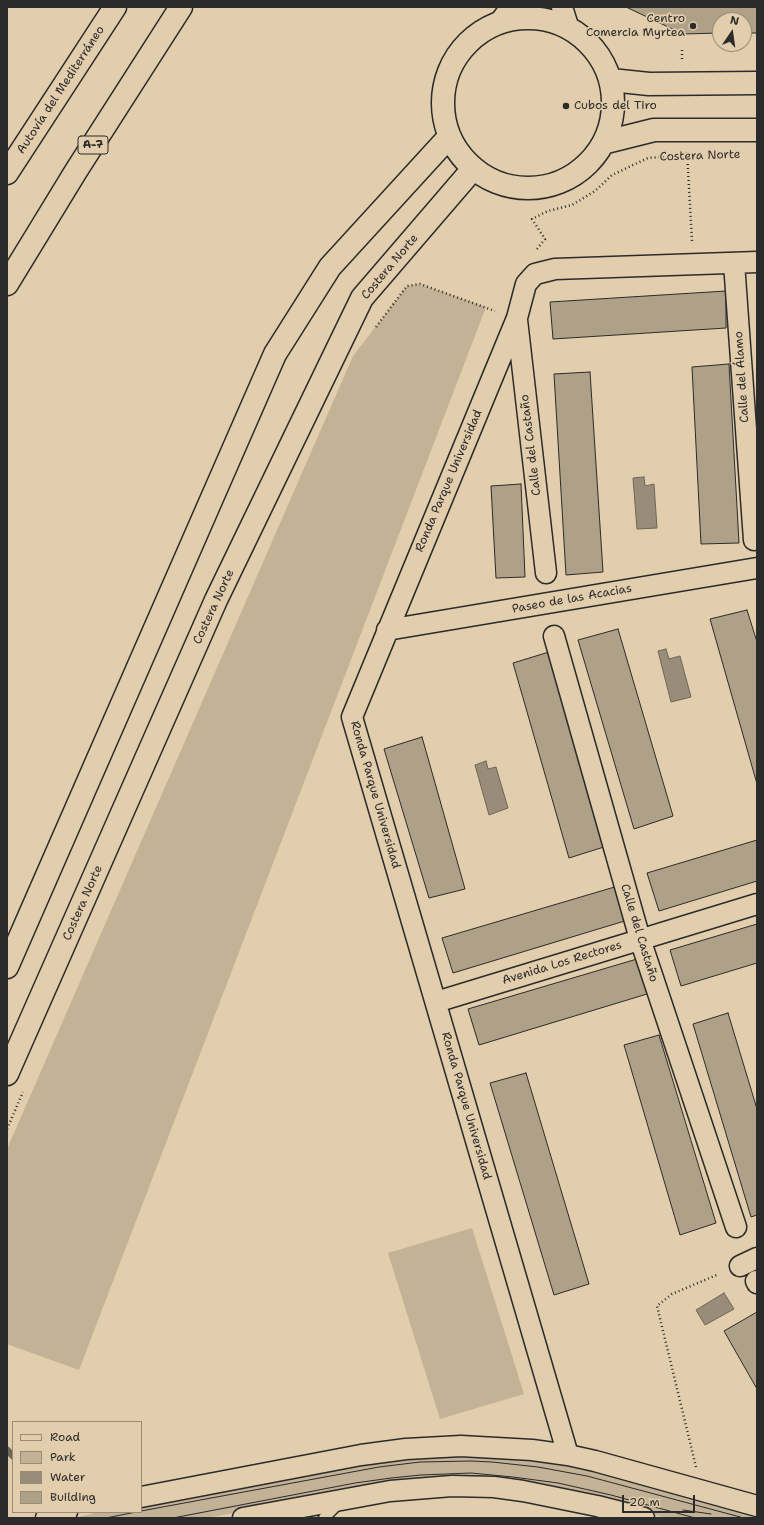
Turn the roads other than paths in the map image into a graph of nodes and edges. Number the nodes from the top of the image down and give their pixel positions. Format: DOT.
graph roads {
  1 [pos="115,7"];
  2 [pos="181,7"];
  3 [pos="562,7"];
  4 [pos="505,15"];
  5 [pos="570,29"];
  6 [pos="611,80"];
  7 [pos="757,83"];
  8 [pos="757,130"];
  9 [pos="448,138"];
  10 [pos="606,142"];
  11 [pos="472,170"];
  12 [pos="7,173"];
  13 [pos="757,262"];
  14 [pos="734,263"];
  15 [pos="7,284"];
  16 [pos="517,318"];
  17 [pos="754,540"];
  18 [pos="757,568"];
  19 [pos="546,572"];
  20 [pos="387,630"];
  21 [pos="554,636"];
  22 [pos="757,904"];
  23 [pos="640,939"];
  24 [pos="7,967"];
  25 [pos="436,1002"];
  26 [pos="7,1074"];
  27 [pos="736,1227"];
  28 [pos="568,1455"];
  29 [pos="142,1497"];
  30 [pos="342,1499"];
  31 [pos="757,1506"];
  32 [pos="64,1513"];
  33 [pos="46,1518"];
  34 [pos="242,1518"];
  35 [pos="324,1518"];
  36 [pos="644,1518"];
  1 -- 12 [label="main road, Autovía del Mediterráneo"];
  2 -- 15 [label="main road, A-7"];
  3 -- 5 [label="street"];
  4 -- 5 [label="main road"];
  4 -- 9 [label="main road"];
  5 -- 6 [label="main road"];
  6 -- 7 [label="main road"];
  6 -- 10 [label="main road"];
  8 -- 10 [label="main road, Costera Norte"];
  9 -- 11 [label="main road"];
  9 -- 24 [label="main road"];
  10 -- 11 [label="main road"];
  11 -- 26 [label="main road, Costera Norte"];
  13 -- 14 [label="street, Ronda Parque Universidad"];
  14 -- 16 [label="street, Ronda Parque Universidad"];
  14 -- 17 [label="street, Calle del Álamo"];
  16 -- 19 [label="street, Calle del Castaño"];
  16 -- 20 [label="street, Ronda Parque Universidad"];
  18 -- 20 [label="street, Paseo de las Acacias"];
  20 -- 25 [label="street, Ronda Parque Universidad"];
  21 -- 23 [label="street, Calle del Castaño"];
  22 -- 23 [label="street, Avenida Los Rectores"];
  23 -- 25 [label="street, Avenida Los Rectores"];
  23 -- 27 [label="street, Calle del Castaño"];
  25 -- 28 [label="street, Ronda Parque Universidad"];
  28 -- 29 [label="street"];
  28 -- 31 [label="street"];
  30 -- 34 [label="street"];
  30 -- 35 [label="lane"];
  30 -- 36 [label="street"];
  32 -- 33 [label="street"];
}
